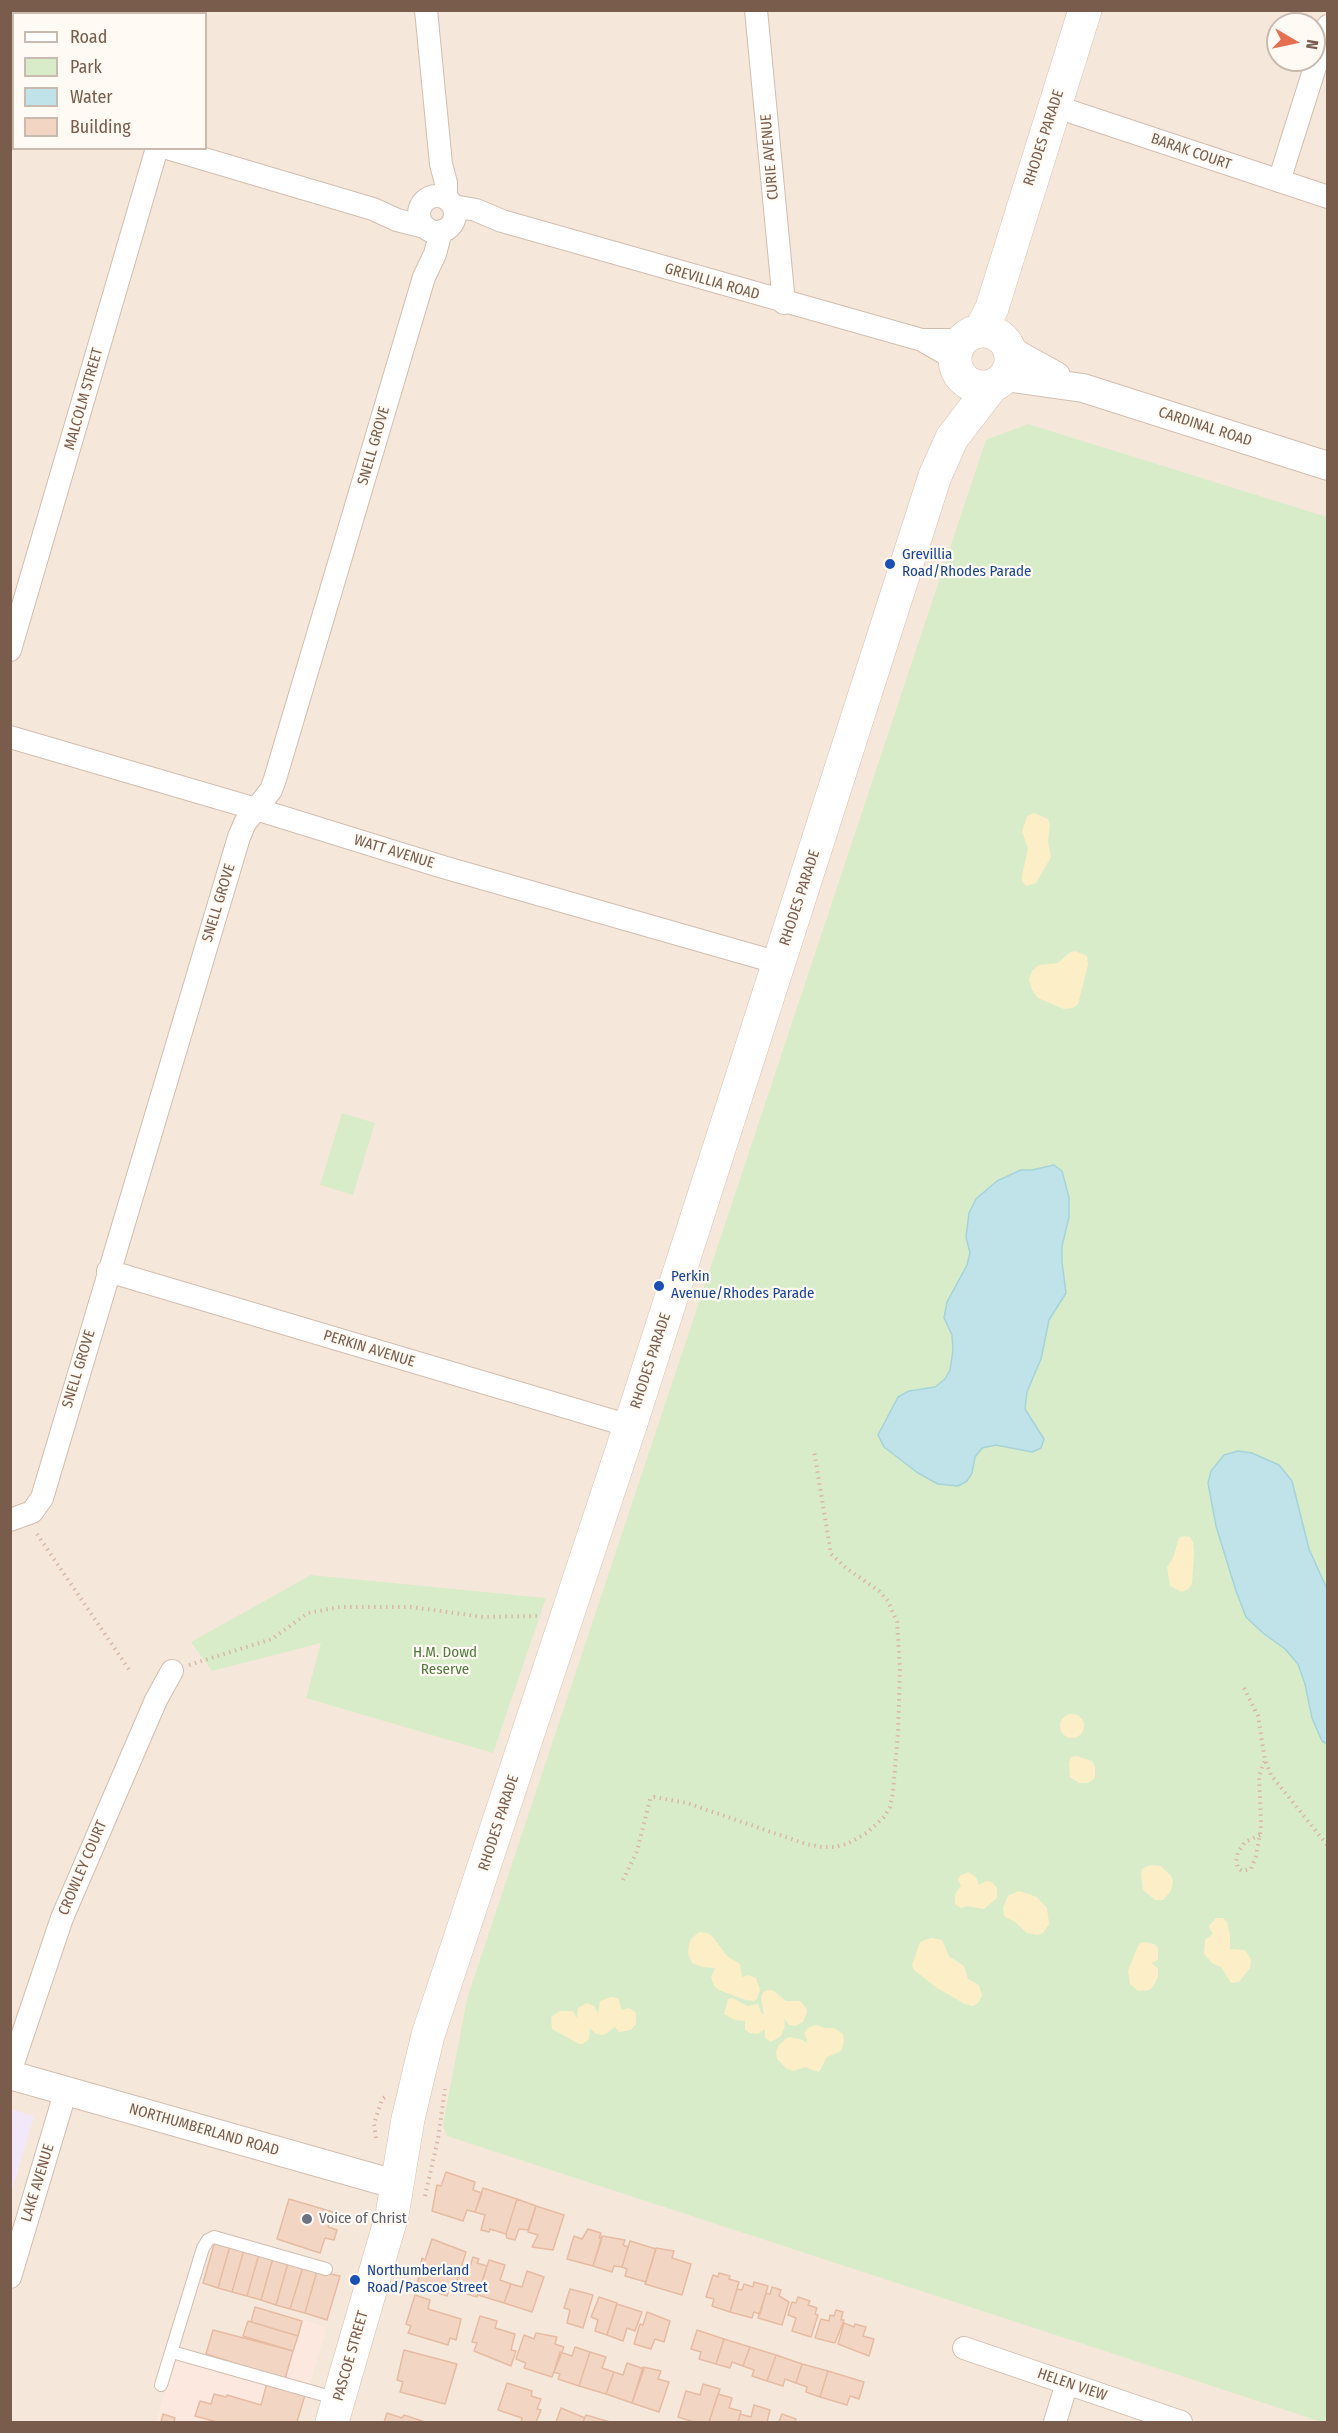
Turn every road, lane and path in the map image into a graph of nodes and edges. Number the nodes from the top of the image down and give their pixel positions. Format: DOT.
graph roads {
  1 [pos="426,10"];
  2 [pos="756,10"];
  3 [pos="1085,10"];
  4 [pos="1328,26"];
  5 [pos="1054,106"];
  6 [pos="156,150"];
  7 [pos="174,150"];
  8 [pos="1279,181"];
  9 [pos="1328,197"];
  10 [pos="438,214"];
  11 [pos="784,303"];
  12 [pos="984,358"];
  13 [pos="1328,466"];
  14 [pos="10,650"];
  15 [pos="10,737"];
  16 [pos="256,809"];
  17 [pos="779,963"];
  18 [pos="108,1271"];
  19 [pos="630,1426"];
  20 [pos="814,1451"];
  21 [pos="10,1520"];
  22 [pos="37,1534"];
  23 [pos="541,1616"];
  24 [pos="129,1671"];
  25 [pos="172,1671"];
  26 [pos="1244,1688"];
  27 [pos="1265,1760"];
  28 [pos="1260,1835"];
  29 [pos="1328,1846"];
  30 [pos="623,1880"];
  31 [pos="10,2073"];
  32 [pos="66,2090"];
  33 [pos="398,2185"];
  34 [pos="326,2269"];
  35 [pos="10,2277"];
  36 [pos="964,2348"];
  37 [pos="172,2352"];
  38 [pos="1067,2383"];
  39 [pos="162,2385"];
  40 [pos="335,2411"];
  41 [pos="1055,2422"];
  42 [pos="1180,2422"];
  1 -- 10 [label="street, SNELL GROVE"];
  2 -- 11 [label="street, CURIE AVENUE"];
  3 -- 5 [label="main road, RHODES PARADE"];
  4 -- 8 [label="street"];
  5 -- 8 [label="street, BARAK COURT"];
  5 -- 12 [label="main road, RHODES PARADE"];
  6 -- 14 [label="street, MALCOLM STREET"];
  7 -- 10 [label="street, GREVILLIA ROAD"];
  8 -- 9 [label="street, BARAK COURT"];
  10 -- 11 [label="street, GREVILLIA ROAD"];
  10 -- 16 [label="street, SNELL GROVE"];
  11 -- 12 [label="street, GREVILLIA ROAD"];
  12 -- 13 [label="street, CARDINAL ROAD"];
  12 -- 17 [label="main road, RHODES PARADE"];
  15 -- 16 [label="street, WATT AVENUE"];
  16 -- 17 [label="street, WATT AVENUE"];
  16 -- 18 [label="street, SNELL GROVE"];
  17 -- 19 [label="main road, RHODES PARADE"];
  18 -- 19 [label="street, PERKIN AVENUE"];
  18 -- 21 [label="street, SNELL GROVE"];
  19 -- 33 [label="main road, RHODES PARADE"];
  20 -- 30 [label="path"];
  22 -- 24 [label="path"];
  23 -- 25 [label="path"];
  25 -- 31 [label="street, CROWLEY COURT"];
  26 -- 27 [label="path"];
  27 -- 28 [label="path"];
  27 -- 29 [label="path"];
  28 -- 28 [label="path"];
  31 -- 32 [label="street, NORTHUMBERLAND ROAD"];
  32 -- 33 [label="street, NORTHUMBERLAND ROAD"];
  32 -- 35 [label="street, LAKE AVENUE"];
  33 -- 40 [label="main road, PASCOE STREET"];
  34 -- 37 [label="lane"];
  36 -- 38 [label="street, HELEN VIEW"];
  37 -- 39 [label="lane"];
  37 -- 40 [label="lane"];
  38 -- 41 [label="street"];
  38 -- 42 [label="street, HELEN VIEW"];
}
